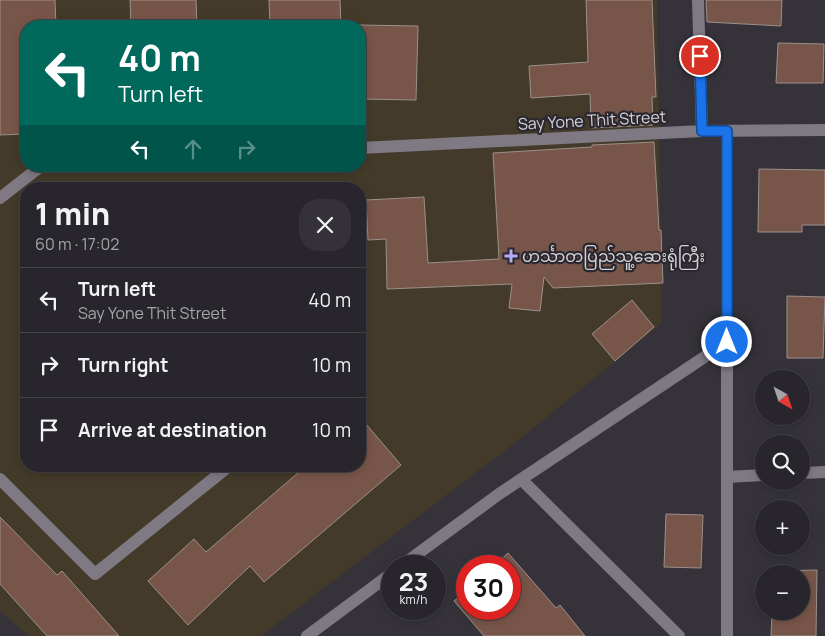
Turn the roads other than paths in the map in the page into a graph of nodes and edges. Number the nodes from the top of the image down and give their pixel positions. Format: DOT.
graph roads {
  1 [pos="698,0"];
  2 [pos="825,130"];
  3 [pos="702,131"];
  4 [pos="727,131"];
  5 [pos="366,148"];
  6 [pos="33,172"];
  7 [pos="20,182"];
  8 [pos="20,182"];
  9 [pos="0,198"];
  10 [pos="727,342"];
  11 [pos="222,472"];
  12 [pos="825,472"];
  13 [pos="810,473"];
  14 [pos="755,475"];
  15 [pos="727,477"];
  16 [pos="0,479"];
  17 [pos="521,479"];
  18 [pos="416,555"];
  19 [pos="381,581"];
  20 [pos="307,636"];
  21 [pos="679,636"];
  22 [pos="727,636"];
  1 -- 3 [label="street"];
  2 -- 4 [label="street, Say Yone Thit Street"];
  3 -- 4 [label="street, Say Yone Thit Street"];
  3 -- 5 [label="street, Say Yone Thit Street"];
  4 -- 10 [label="street"];
  6 -- 7 [label="street"];
  8 -- 9 [label="street"];
  10 -- 15 [label="street"];
  10 -- 17 [label="street"];
  11 -- 16 [label="street"];
  12 -- 13 [label="street"];
  14 -- 15 [label="street"];
  15 -- 22 [label="street"];
  17 -- 18 [label="street"];
  17 -- 21 [label="street"];
  19 -- 20 [label="street"];
}
